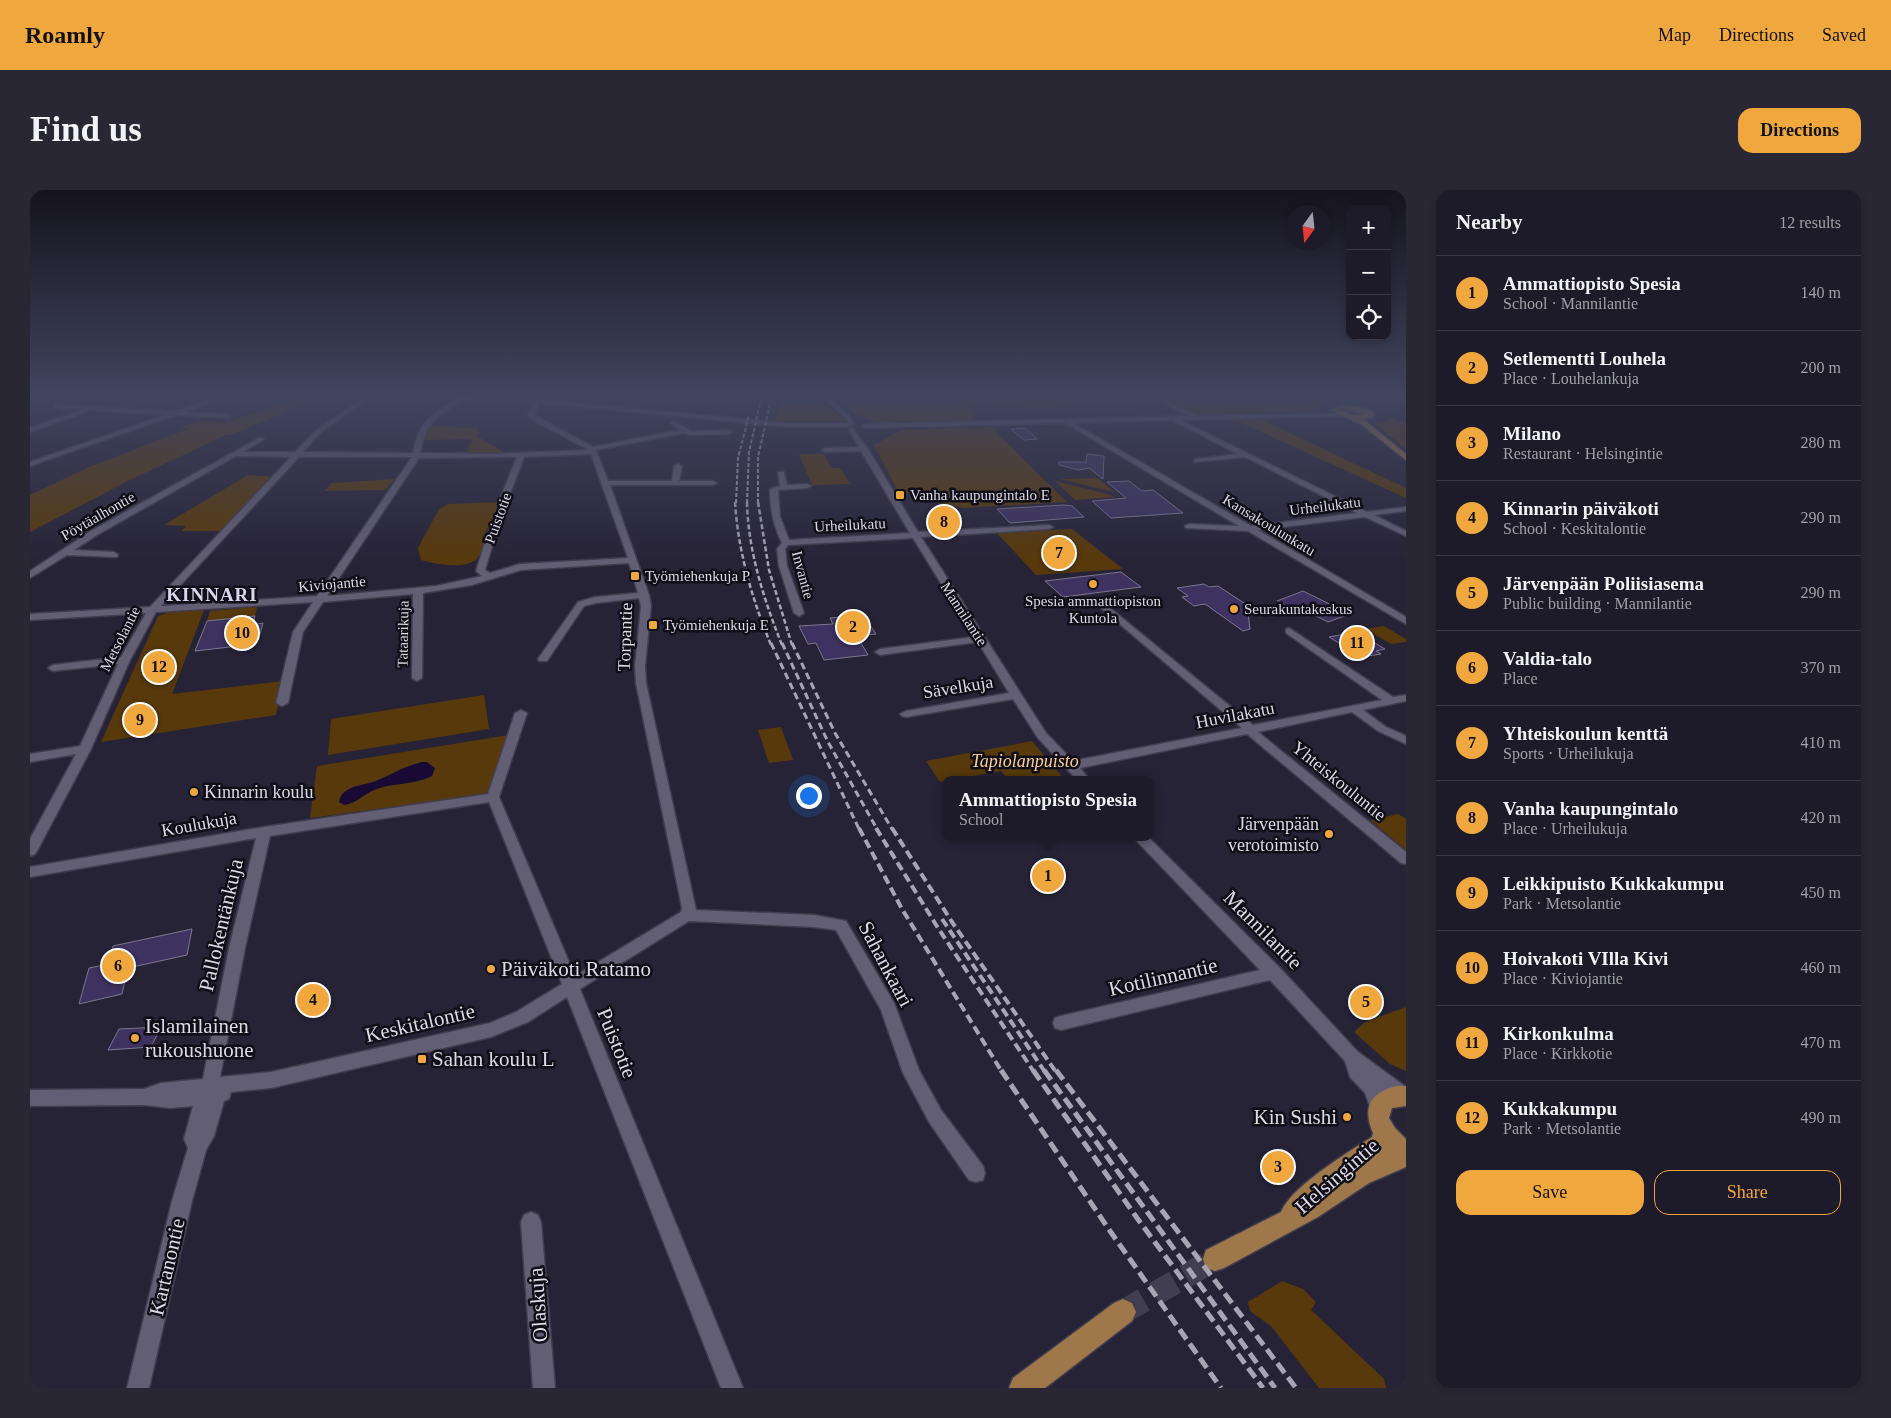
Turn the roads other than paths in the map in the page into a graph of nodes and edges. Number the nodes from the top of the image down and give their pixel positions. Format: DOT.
graph roads {
  1 [pos="593,450"];
  2 [pos="68,451"];
  3 [pos="240,451"];
  4 [pos="302,451"];
  5 [pos="417,451"];
  6 [pos="580,451"];
  7 [pos="865,451"];
  8 [pos="1117,451"];
  9 [pos="1238,451"];
  10 [pos="234,454"];
  11 [pos="298,455"];
  12 [pos="521,455"];
  13 [pos="1246,455"];
  14 [pos="416,456"];
  15 [pos="1196,461"];
  16 [pos="30,464"];
  17 [pos="678,466"];
  18 [pos="781,474"];
  19 [pos="675,483"];
  20 [pos="606,484"];
  21 [pos="713,484"];
  22 [pos="808,486"];
  23 [pos="784,487"];
  24 [pos="1406,509"];
  25 [pos="1366,515"];
  26 [pos="1188,526"];
  27 [pos="1049,527"];
  28 [pos="1249,529"];
  29 [pos="1406,534"];
  30 [pos="915,536"];
  31 [pos="786,543"];
  32 [pos="64,552"];
  33 [pos="114,555"];
  34 [pos="634,560"];
  35 [pos="30,575"];
  36 [pos="488,576"];
  37 [pos="418,590"];
  38 [pos="644,595"];
  39 [pos="321,599"];
  40 [pos="1105,607"];
  41 [pos="153,609"];
  42 [pos="799,613"];
  43 [pos="30,616"];
  44 [pos="1406,621"];
  45 [pos="1289,631"];
  46 [pos="980,639"];
  47 [pos="880,652"];
  48 [pos="543,659"];
  49 [pos="125,660"];
  50 [pos="53,668"];
  51 [pos="418,678"];
  52 [pos="1016,696"];
  53 [pos="1406,698"];
  54 [pos="1391,701"];
  55 [pos="282,703"];
  56 [pos="1353,708"];
  57 [pos="521,713"];
  58 [pos="906,714"];
  59 [pos="1251,730"];
  60 [pos="1406,740"];
  61 [pos="85,749"];
  62 [pos="30,758"];
  63 [pos="1070,766"];
  64 [pos="1080,776"];
  65 [pos="493,798"];
  66 [pos="264,832"];
  67 [pos="1144,841"];
  68 [pos="30,851"];
  69 [pos="1406,860"];
  70 [pos="30,872"];
  71 [pos="687,915"];
  72 [pos="1274,973"];
  73 [pos="570,988"];
  74 [pos="1061,1023"];
  75 [pos="1352,1057"];
  76 [pos="211,1093"];
  77 [pos="1405,1095"];
  78 [pos="30,1098"];
  79 [pos="1378,1106"];
  80 [pos="1384,1133"];
  81 [pos="1406,1152"];
  82 [pos="1406,1156"];
  83 [pos="976,1173"];
  84 [pos="1289,1219"];
  85 [pos="531,1222"];
  86 [pos="1215,1258"];
  87 [pos="1123,1312"];
  88 [pos="138,1388"];
  89 [pos="544,1388"];
  90 [pos="732,1388"];
  91 [pos="1023,1388"];
  1 -- 20 [label="street, Torpantie"];
  2 -- 16 [label="street"];
  3 -- 10 [label="street, Pöytäalhontie"];
  4 -- 11 [label="street, Metsolantie"];
  5 -- 14 [label="street"];
  6 -- 12 [label="street"];
  7 -- 30 [label="street, Mannilantie"];
  8 -- 28 [label="street, Kansakoulunkatu"];
  9 -- 13 [label="street"];
  10 -- 11 [label="street"];
  10 -- 32 [label="street, Pöytäalhontie"];
  11 -- 14 [label="street"];
  11 -- 41 [label="street, Metsolantie"];
  12 -- 14 [label="street"];
  12 -- 36 [label="street, Puistotie"];
  13 -- 15 [label="street"];
  13 -- 25 [label="street"];
  14 -- 39 [label="street"];
  17 -- 19 [label="street"];
  18 -- 23 [label="street"];
  19 -- 20 [label="street"];
  19 -- 21 [label="street"];
  20 -- 34 [label="street, Torpantie"];
  22 -- 23 [label="street"];
  23 -- 31 [label="street, Invantie"];
  24 -- 25 [label="street, Urheilukatu"];
  25 -- 28 [label="street, Urheilukatu"];
  25 -- 29 [label="street"];
  26 -- 28 [label="street, Urheilukatu"];
  27 -- 30 [label="street, Urheilukatu"];
  28 -- 44 [label="street, Kansakoulunkatu"];
  30 -- 31 [label="street, Urheilukatu"];
  30 -- 46 [label="street, Mannilantie"];
  31 -- 42 [label="street, Invantie"];
  32 -- 33 [label="street"];
  32 -- 35 [label="street, Pöytäalhontie"];
  34 -- 36 [label="street, Kiviojantie"];
  34 -- 38 [label="street, Torpantie"];
  36 -- 37 [label="street, Kiviojantie"];
  37 -- 39 [label="street, Kiviojantie"];
  37 -- 51 [label="street, Tataarikuja"];
  38 -- 48 [label="street"];
  38 -- 71 [label="street, Torpantie"];
  39 -- 41 [label="street, Kiviojantie"];
  39 -- 55 [label="street"];
  40 -- 59 [label="street, Yhteiskouluntie"];
  41 -- 43 [label="street, Kiviojantie"];
  41 -- 49 [label="street, Metsolantie"];
  45 -- 54 [label="street"];
  46 -- 47 [label="street"];
  46 -- 52 [label="street, Mannilantie"];
  49 -- 50 [label="street"];
  49 -- 61 [label="street, Metsolantie"];
  52 -- 58 [label="street, Sävelkuja"];
  52 -- 63 [label="street, Mannilantie"];
  53 -- 54 [label="street, Huvilakatu"];
  54 -- 56 [label="street, Huvilakatu"];
  56 -- 59 [label="street, Huvilakatu"];
  56 -- 60 [label="street"];
  57 -- 65 [label="street"];
  59 -- 63 [label="street, Huvilakatu"];
  59 -- 69 [label="street, Yhteiskouluntie"];
  61 -- 62 [label="street"];
  61 -- 68 [label="street, Metsolantie"];
  63 -- 64 [label="street, Mannilantie"];
  65 -- 66 [label="street, Koulukuja"];
  65 -- 73 [label="street, Puistotie"];
  66 -- 70 [label="street, Koulukuja"];
  66 -- 76 [label="street, Pallokentänkuja"];
  67 -- 72 [label="street, Mannilantie"];
  71 -- 73 [label="street"];
  71 -- 83 [label="street, Sahankaari"];
  72 -- 74 [label="street, Kotilinnantie"];
  72 -- 75 [label="street, Mannilantie"];
  73 -- 76 [label="street, Keskitalontie"];
  73 -- 90 [label="street, Puistotie"];
  75 -- 77 [label="street, Mannilantie"];
  75 -- 79 [label="street, Mannilantie"];
  76 -- 78 [label="street, Keskitalontie"];
  76 -- 88 [label="street, Kartanontie"];
  77 -- 79 [label="main road"];
  79 -- 80 [label="main road"];
  80 -- 81 [label="main road"];
  80 -- 84 [label="main road, Helsingintie"];
  82 -- 84 [label="main road, Helsingintie"];
  84 -- 86 [label="main road, Helsingintie"];
  85 -- 89 [label="street, Olaskuja"];
  87 -- 91 [label="main road"];
}
